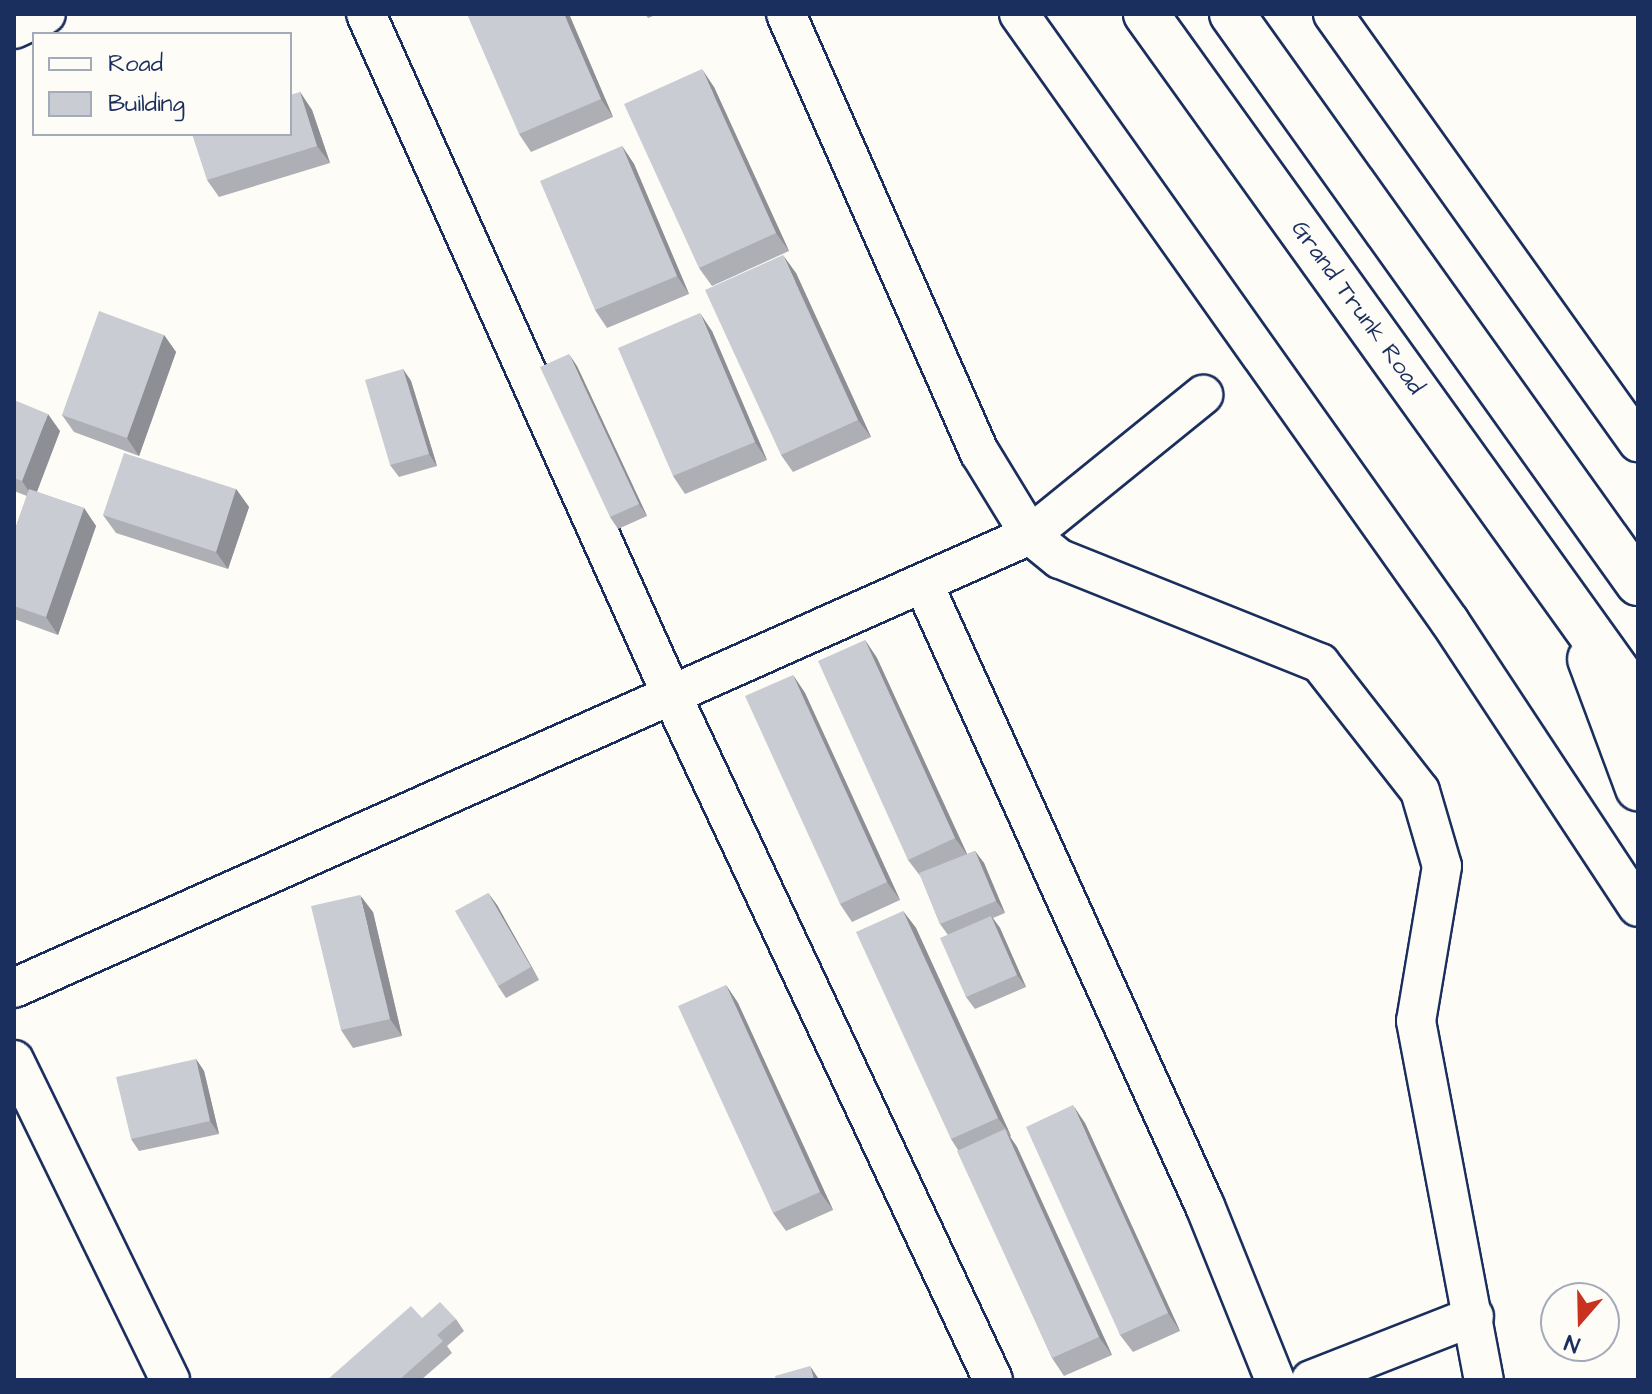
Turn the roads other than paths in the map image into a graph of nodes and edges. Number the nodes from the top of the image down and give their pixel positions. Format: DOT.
graph roads {
  1 [pos="46,14"];
  2 [pos="366,14"];
  3 [pos="786,14"];
  4 [pos="1019,14"];
  5 [pos="1146,14"];
  6 [pos="1232,14"];
  7 [pos="1333,14"];
  8 [pos="14,29"];
  9 [pos="1203,395"];
  10 [pos="1638,442"];
  11 [pos="1030,535"];
  12 [pos="1631,571"];
  13 [pos="923,583"];
  14 [pos="1568,602"];
  15 [pos="673,698"];
  16 [pos="1638,700"];
  17 [pos="1638,788"];
  18 [pos="1638,907"];
  19 [pos="14,988"];
  20 [pos="14,1060"];
  21 [pos="1474,1316"];
  22 [pos="170,1380"];
  23 [pos="993,1380"];
  24 [pos="1275,1380"];
  25 [pos="1311,1380"];
  26 [pos="1484,1380"];
  1 -- 8 [label="street"];
  2 -- 15 [label="street"];
  3 -- 11 [label="street"];
  4 -- 18 [label="street"];
  5 -- 14 [label="highway, Grand Trunk Road"];
  6 -- 12 [label="highway"];
  7 -- 10 [label="street"];
  9 -- 11 [label="street"];
  11 -- 13 [label="street"];
  11 -- 21 [label="street"];
  13 -- 15 [label="street"];
  13 -- 24 [label="street"];
  14 -- 16 [label="highway, Grand Trunk Road"];
  14 -- 17 [label="highway, Grand Trunk Road"];
  15 -- 19 [label="street"];
  15 -- 23 [label="street"];
  20 -- 22 [label="street"];
  21 -- 25 [label="street"];
  21 -- 26 [label="street"];
}
